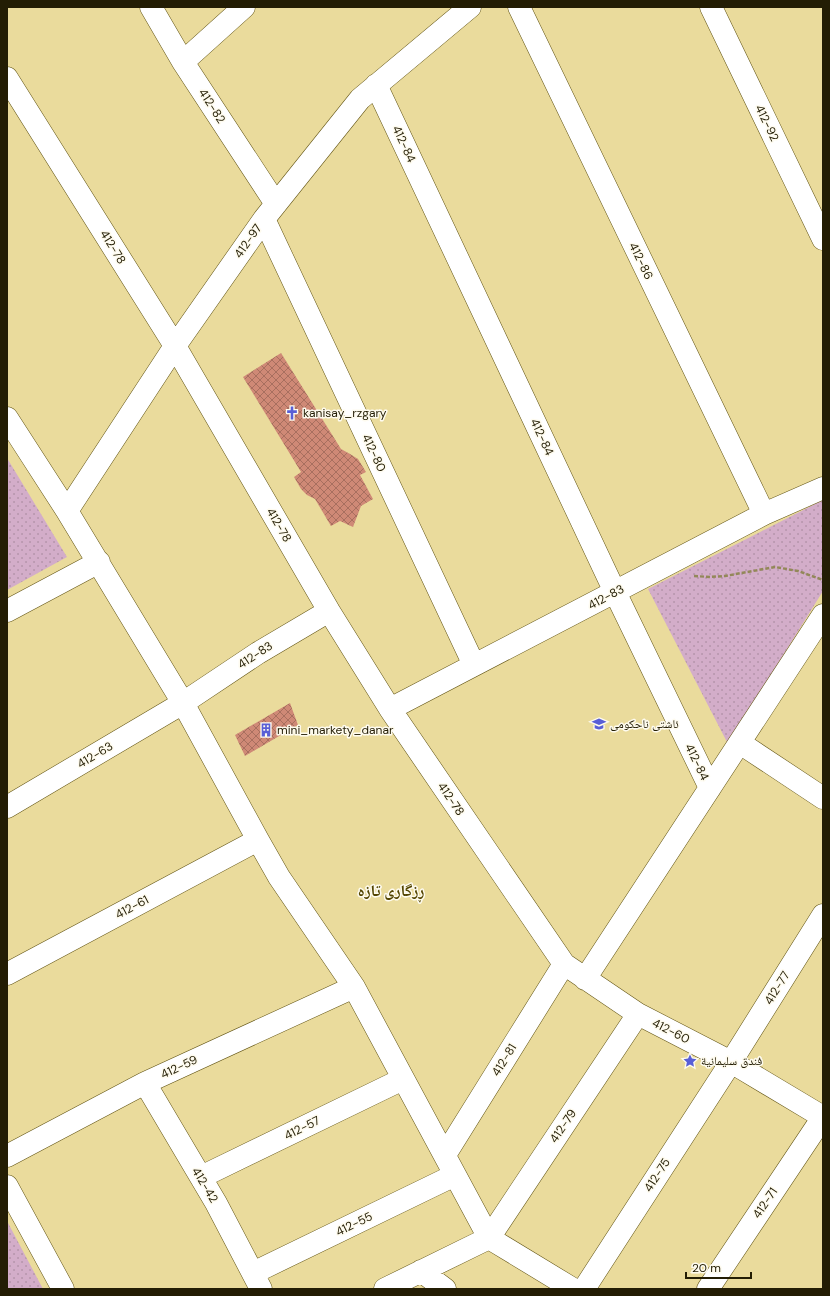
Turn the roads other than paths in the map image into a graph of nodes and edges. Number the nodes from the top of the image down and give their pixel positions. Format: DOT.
graph roads {
  1 [pos="151,7"];
  2 [pos="244,7"];
  3 [pos="470,7"];
  4 [pos="519,7"];
  5 [pos="711,7"];
  6 [pos="183,62"];
  7 [pos="7,78"];
  8 [pos="376,85"];
  9 [pos="270,211"];
  10 [pos="823,239"];
  11 [pos="176,346"];
  12 [pos="7,418"];
  13 [pos="823,488"];
  14 [pos="67,511"];
  15 [pos="764,514"];
  16 [pos="99,562"];
  17 [pos="615,592"];
  18 [pos="7,611"];
  19 [pos="329,611"];
  20 [pos="823,615"];
  21 [pos="474,665"];
  22 [pos="183,703"];
  23 [pos="390,709"];
  24 [pos="740,743"];
  25 [pos="710,788"];
  26 [pos="823,798"];
  27 [pos="7,807"];
  28 [pos="258,840"];
  29 [pos="823,915"];
  30 [pos="564,964"];
  31 [pos="7,974"];
  32 [pos="585,979"];
  33 [pos="354,987"];
  34 [pos="638,1014"];
  35 [pos="731,1062"];
  36 [pos="403,1079"];
  37 [pos="146,1083"];
  38 [pos="823,1117"];
  39 [pos="444,1155"];
  40 [pos="7,1156"];
  41 [pos="455,1175"];
  42 [pos="201,1177"];
  43 [pos="7,1186"];
  44 [pos="489,1238"];
  45 [pos="421,1272"];
  46 [pos="257,1281"];
  47 [pos="63,1289"];
  48 [pos="386,1289"];
  49 [pos="445,1289"];
  50 [pos="573,1289"];
  51 [pos="584,1289"];
  52 [pos="708,1289"];
  1 -- 6 [label="street, 412-82"];
  2 -- 6 [label="street"];
  3 -- 8 [label="street, 412-97"];
  4 -- 15 [label="street, 412-86"];
  5 -- 10 [label="street, 412-92"];
  6 -- 9 [label="street, 412-82"];
  7 -- 11 [label="street, 412-78"];
  8 -- 9 [label="street, 412-97"];
  8 -- 17 [label="street, 412-84"];
  9 -- 11 [label="street, 412-97"];
  9 -- 21 [label="street, 412-80"];
  11 -- 14 [label="street, 412-97"];
  11 -- 19 [label="street, 412-78"];
  12 -- 14 [label="street"];
  13 -- 15 [label="street, 412-83"];
  14 -- 16 [label="street"];
  15 -- 17 [label="street, 412-83"];
  16 -- 18 [label="street"];
  16 -- 22 [label="street"];
  17 -- 21 [label="street, 412-83"];
  17 -- 25 [label="street, 412-84"];
  19 -- 22 [label="street, 412-83"];
  19 -- 23 [label="street, 412-78"];
  20 -- 24 [label="street"];
  21 -- 23 [label="street, 412-83"];
  22 -- 27 [label="street, 412-63"];
  22 -- 28 [label="street"];
  23 -- 30 [label="street, 412-78"];
  24 -- 25 [label="street"];
  24 -- 26 [label="street"];
  25 -- 32 [label="street"];
  28 -- 31 [label="street, 412-61"];
  28 -- 33 [label="street"];
  29 -- 35 [label="street, 412-77"];
  30 -- 32 [label="street, 412-60"];
  30 -- 39 [label="street, 412-81"];
  32 -- 34 [label="street, 412-60"];
  33 -- 36 [label="street"];
  33 -- 37 [label="street, 412-59"];
  34 -- 35 [label="street, 412-60"];
  34 -- 44 [label="street, 412-79"];
  35 -- 38 [label="street, 412-60"];
  35 -- 51 [label="street, 412-75"];
  36 -- 39 [label="street"];
  36 -- 42 [label="street, 412-57"];
  37 -- 40 [label="street, 412-59"];
  37 -- 42 [label="street, 412-42"];
  38 -- 52 [label="street, 412-71"];
  39 -- 41 [label="street"];
  41 -- 44 [label="street"];
  41 -- 46 [label="street, 412-55"];
  42 -- 46 [label="street, 412-42"];
  43 -- 47 [label="street"];
  44 -- 45 [label="street"];
  44 -- 50 [label="street"];
  45 -- 48 [label="street"];
  45 -- 49 [label="street"];
}
